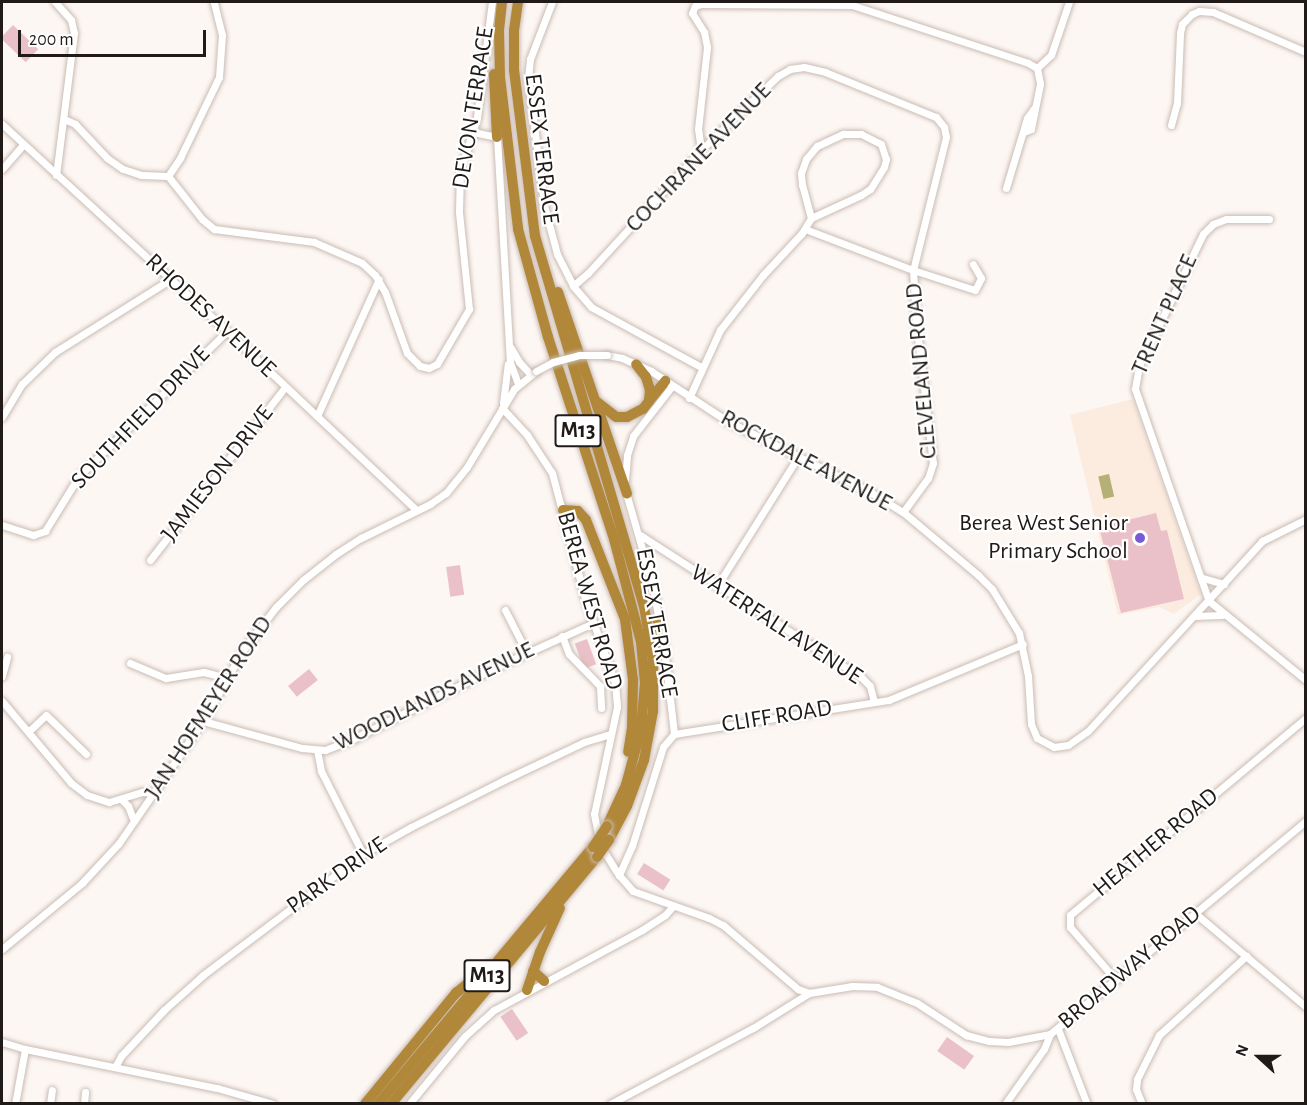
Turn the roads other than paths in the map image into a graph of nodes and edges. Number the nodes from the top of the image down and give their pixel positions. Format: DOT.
graph roads {
  1 [pos="55,2"];
  2 [pos="492,2"];
  3 [pos="501,2"];
  4 [pos="518,2"];
  5 [pos="552,2"];
  6 [pos="1069,2"];
  7 [pos="217,3"];
  8 [pos="1305,52"];
  9 [pos="1037,68"];
  10 [pos="64,119"];
  11 [pos="939,119"];
  12 [pos="2,124"];
  13 [pos="1171,125"];
  14 [pos="473,132"];
  15 [pos="497,137"];
  16 [pos="22,145"];
  17 [pos="701,150"];
  18 [pos="2,169"];
  19 [pos="56,175"];
  20 [pos="168,176"];
  21 [pos="1006,188"];
  22 [pos="531,213"];
  23 [pos="811,218"];
  24 [pos="1269,219"];
  25 [pos="805,229"];
  26 [pos="973,264"];
  27 [pos="913,270"];
  28 [pos="171,279"];
  29 [pos="379,279"];
  30 [pos="573,286"];
  31 [pos="227,331"];
  32 [pos="509,343"];
  33 [pos="636,364"];
  34 [pos="701,368"];
  35 [pos="533,372"];
  36 [pos="669,383"];
  37 [pos="518,384"];
  38 [pos="285,387"];
  39 [pos="689,398"];
  40 [pos="594,400"];
  41 [pos="649,401"];
  42 [pos="502,408"];
  43 [pos="317,416"];
  44 [pos="2,417"];
  45 [pos="798,457"];
  46 [pos="627,494"];
  47 [pos="416,510"];
  48 [pos="563,510"];
  49 [pos="903,512"];
  50 [pos="1305,519"];
  51 [pos="2,525"];
  52 [pos="639,534"];
  53 [pos="150,560"];
  54 [pos="1203,578"];
  55 [pos="1224,584"];
  56 [pos="717,586"];
  57 [pos="1209,601"];
  58 [pos="505,610"];
  59 [pos="1224,615"];
  60 [pos="1194,616"];
  61 [pos="658,620"];
  62 [pos="592,622"];
  63 [pos="562,636"];
  64 [pos="1023,644"];
  65 [pos="527,653"];
  66 [pos="7,657"];
  67 [pos="130,663"];
  68 [pos="2,676"];
  69 [pos="227,678"];
  70 [pos="1305,680"];
  71 [pos="2,701"];
  72 [pos="874,702"];
  73 [pos="601,708"];
  74 [pos="1305,718"];
  75 [pos="203,721"];
  76 [pos="29,732"];
  77 [pos="611,734"];
  78 [pos="674,734"];
  79 [pos="597,738"];
  80 [pos="607,749"];
  81 [pos="317,750"];
  82 [pos="86,754"];
  83 [pos="644,760"];
  84 [pos="154,793"];
  85 [pos="121,799"];
  86 [pos="613,813"];
  87 [pos="134,821"];
  88 [pos="1305,822"];
  89 [pos="595,852"];
  90 [pos="363,854"];
  91 [pos="619,875"];
  92 [pos="564,899"];
  93 [pos="673,906"];
  94 [pos="1196,914"];
  95 [pos="2,948"];
  96 [pos="1246,956"];
  97 [pos="503,957"];
  98 [pos="533,971"];
  99 [pos="544,981"];
  100 [pos="1116,981"];
  101 [pos="527,990"];
  102 [pos="809,993"];
  103 [pos="1305,1007"];
  104 [pos="1058,1029"];
  105 [pos="1050,1034"];
  106 [pos="2,1042"];
  107 [pos="25,1049"];
  108 [pos="115,1067"];
  109 [pos="408,1084"];
  110 [pos="52,1090"];
  111 [pos="85,1092"];
  112 [pos="253,1100"];
  113 [pos="15,1104"];
  114 [pos="50,1104"];
  115 [pos="84,1104"];
  116 [pos="273,1104"];
  117 [pos="365,1104"];
  118 [pos="378,1104"];
  119 [pos="391,1104"];
  120 [pos="400,1104"];
  121 [pos="409,1104"];
  122 [pos="610,1104"];
  123 [pos="1005,1104"];
  124 [pos="1087,1104"];
  125 [pos="1142,1104"];
  1 -- 10 [label="street"];
  2 -- 14 [label="street, DEVON TERRACE"];
  3 -- 15 [label="highway"];
  3 -- 86 [label="highway, M13"];
  4 -- 22 [label="highway, M13"];
  5 -- 30 [label="street, ESSEX TERRACE"];
  6 -- 9 [label="street"];
  7 -- 20 [label="street"];
  8 -- 13 [label="street"];
  9 -- 17 [label="street"];
  9 -- 21 [label="street"];
  10 -- 19 [label="street"];
  10 -- 20 [label="street"];
  11 -- 17 [label="street, COCHRANE AVENUE"];
  11 -- 27 [label="street, CLEVELAND ROAD"];
  12 -- 16 [label="street, RHODES AVENUE"];
  14 -- 15 [label="street"];
  14 -- 29 [label="street, DEVON TERRACE"];
  15 -- 32 [label="street"];
  16 -- 18 [label="street"];
  16 -- 19 [label="street, RHODES AVENUE"];
  17 -- 30 [label="street, COCHRANE AVENUE"];
  19 -- 28 [label="street, RHODES AVENUE"];
  20 -- 29 [label="street"];
  22 -- 40 [label="highway"];
  22 -- 83 [label="highway, M13"];
  23 -- 23 [label="street"];
  23 -- 25 [label="street"];
  24 -- 54 [label="street, TRENT PLACE"];
  25 -- 27 [label="street"];
  25 -- 34 [label="street"];
  26 -- 27 [label="street"];
  27 -- 49 [label="street, CLEVELAND ROAD"];
  28 -- 31 [label="street, RHODES AVENUE"];
  28 -- 44 [label="street"];
  29 -- 43 [label="street"];
  30 -- 34 [label="street, ESSEX TERRACE"];
  31 -- 38 [label="street, RHODES AVENUE"];
  31 -- 51 [label="street, SOUTHFIELD DRIVE"];
  32 -- 35 [label="street"];
  32 -- 37 [label="street"];
  32 -- 42 [label="street"];
  33 -- 35 [label="street, ROCKDALE AVENUE, bridge"];
  33 -- 36 [label="street, ROCKDALE AVENUE"];
  33 -- 41 [label="highway"];
  34 -- 39 [label="street"];
  35 -- 37 [label="street, ROCKDALE AVENUE"];
  36 -- 39 [label="street, ROCKDALE AVENUE"];
  36 -- 41 [label="highway"];
  36 -- 46 [label="street, ESSEX TERRACE"];
  37 -- 42 [label="street, ROCKDALE AVENUE"];
  38 -- 43 [label="street, RHODES AVENUE"];
  38 -- 53 [label="street, JAMIESON DRIVE"];
  39 -- 45 [label="street, ROCKDALE AVENUE"];
  40 -- 41 [label="highway"];
  40 -- 46 [label="highway"];
  42 -- 47 [label="street, JAN HOFMEYER ROAD"];
  42 -- 48 [label="street, BEREA WEST ROAD"];
  43 -- 47 [label="street, RHODES AVENUE"];
  45 -- 49 [label="street, ROCKDALE AVENUE"];
  45 -- 56 [label="street"];
  46 -- 52 [label="street, ESSEX TERRACE"];
  47 -- 69 [label="street, JAN HOFMEYER ROAD"];
  48 -- 62 [label="street, BEREA WEST ROAD"];
  48 -- 86 [label="highway"];
  49 -- 64 [label="street, ROCKDALE AVENUE"];
  50 -- 55 [label="street, ROCKDALE AVENUE"];
  52 -- 56 [label="street, WATERFALL AVENUE"];
  52 -- 61 [label="street, ESSEX TERRACE"];
  54 -- 55 [label="street"];
  54 -- 57 [label="street, TRENT PLACE"];
  55 -- 57 [label="street, ROCKDALE AVENUE"];
  56 -- 72 [label="street, WATERFALL AVENUE"];
  57 -- 59 [label="street"];
  57 -- 60 [label="street, ROCKDALE AVENUE"];
  58 -- 65 [label="street"];
  59 -- 60 [label="street"];
  59 -- 70 [label="street"];
  60 -- 64 [label="street, ROCKDALE AVENUE"];
  61 -- 78 [label="street, ESSEX TERRACE"];
  61 -- 83 [label="highway"];
  62 -- 63 [label="street, WOODLANDS AVENUE"];
  62 -- 77 [label="street, BEREA WEST ROAD"];
  63 -- 65 [label="street, WOODLANDS AVENUE"];
  63 -- 73 [label="street"];
  64 -- 72 [label="street, CLIFF ROAD"];
  65 -- 81 [label="street, WOODLANDS AVENUE"];
  66 -- 68 [label="street"];
  67 -- 69 [label="street"];
  69 -- 75 [label="street, JAN HOFMEYER ROAD"];
  71 -- 76 [label="street"];
  72 -- 78 [label="street, CLIFF ROAD"];
  74 -- 100 [label="street, HEATHER ROAD"];
  75 -- 81 [label="street, WOODLANDS AVENUE"];
  75 -- 84 [label="street, JAN HOFMEYER ROAD"];
  76 -- 82 [label="street"];
  76 -- 85 [label="street"];
  77 -- 79 [label="street, PARK DRIVE"];
  77 -- 80 [label="street, BEREA WEST ROAD"];
  78 -- 91 [label="street"];
  79 -- 80 [label="street"];
  79 -- 90 [label="street, PARK DRIVE"];
  80 -- 91 [label="street, BEREA WEST ROAD"];
  81 -- 90 [label="street"];
  83 -- 89 [label="highway, M13, bridge"];
  84 -- 85 [label="street"];
  84 -- 87 [label="street, JAN HOFMEYER ROAD"];
  85 -- 87 [label="street"];
  86 -- 89 [label="highway, M13, bridge"];
  87 -- 95 [label="street, JAN HOFMEYER ROAD"];
  88 -- 94 [label="street, BROADWAY ROAD"];
  89 -- 92 [label="highway, M13"];
  89 -- 97 [label="highway, M13"];
  90 -- 108 [label="street, PARK DRIVE"];
  91 -- 93 [label="street"];
  92 -- 98 [label="highway"];
  92 -- 109 [label="highway, M13"];
  93 -- 99 [label="street"];
  93 -- 102 [label="street"];
  94 -- 96 [label="street"];
  94 -- 100 [label="street, BROADWAY ROAD"];
  96 -- 103 [label="street"];
  96 -- 125 [label="street"];
  97 -- 117 [label="highway"];
  97 -- 118 [label="highway, M13"];
  98 -- 99 [label="highway"];
  98 -- 101 [label="highway"];
  99 -- 101 [label="street"];
  100 -- 104 [label="street, BROADWAY ROAD"];
  101 -- 121 [label="street"];
  102 -- 105 [label="street, BROADWAY ROAD"];
  102 -- 122 [label="street"];
  104 -- 105 [label="street, BROADWAY ROAD"];
  104 -- 124 [label="street"];
  105 -- 123 [label="street"];
  106 -- 107 [label="street"];
  107 -- 108 [label="street"];
  107 -- 113 [label="street"];
  108 -- 112 [label="street"];
  109 -- 119 [label="highway, M13"];
  109 -- 120 [label="highway"];
  110 -- 114 [label="street"];
  111 -- 115 [label="street"];
  112 -- 116 [label="street"];
}
